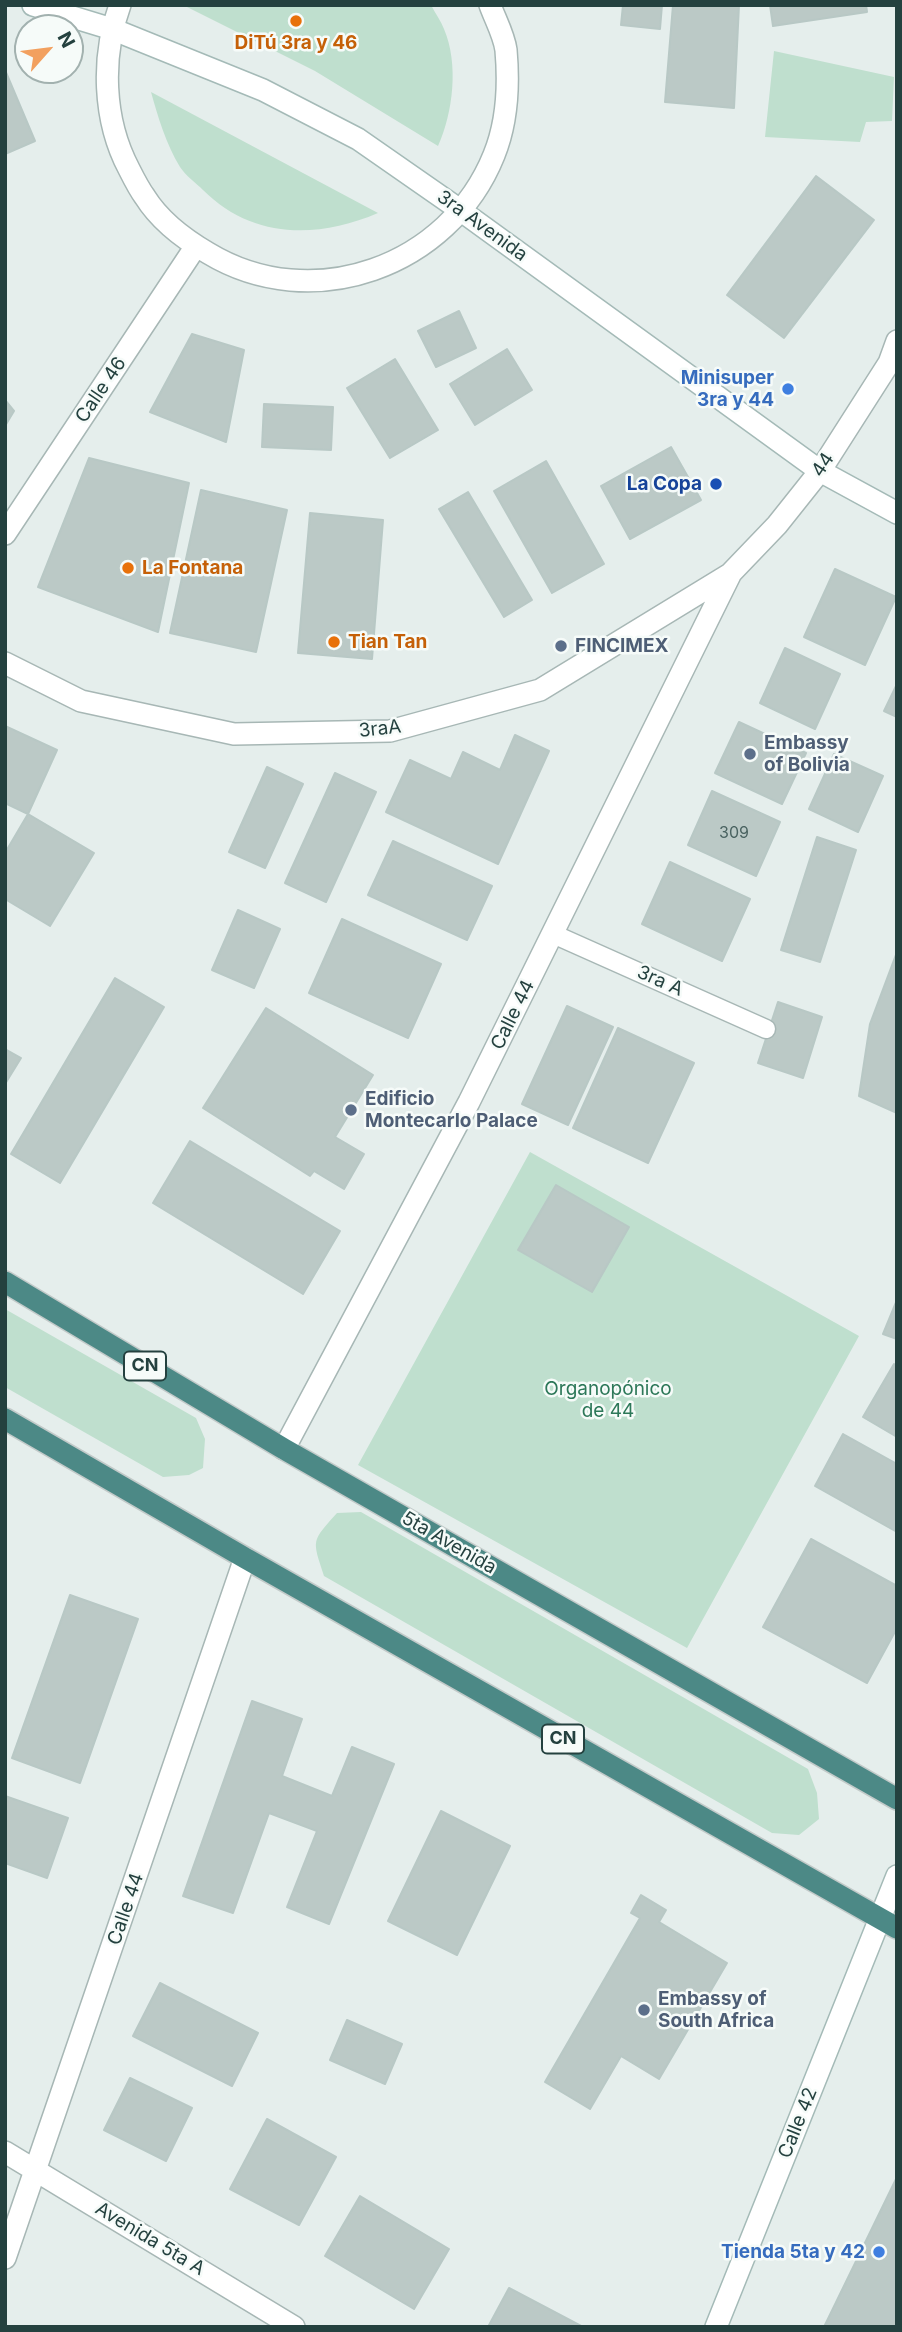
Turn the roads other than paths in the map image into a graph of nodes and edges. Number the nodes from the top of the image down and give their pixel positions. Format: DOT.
graph roads {
  1 [pos="33,5"];
  2 [pos="120,5"];
  3 [pos="490,5"];
  4 [pos="111,29"];
  5 [pos="460,210"];
  6 [pos="196,246"];
  7 [pos="897,341"];
  8 [pos="820,471"];
  9 [pos="897,513"];
  10 [pos="5,534"];
  11 [pos="730,574"];
  12 [pos="5,663"];
  13 [pos="553,934"];
  14 [pos="766,1029"];
  15 [pos="5,1282"];
  16 [pos="5,1419"];
  17 [pos="284,1449"];
  18 [pos="245,1558"];
  19 [pos="897,1799"];
  20 [pos="897,1876"];
  21 [pos="888,1923"];
  22 [pos="5,2152"];
  23 [pos="37,2171"];
  24 [pos="5,2258"];
  25 [pos="295,2327"];
  26 [pos="716,2327"];
  1 -- 4 [label="street, 3ra Avenida"];
  2 -- 4 [label="street"];
  3 -- 5 [label="street"];
  4 -- 5 [label="street, 3ra Avenida"];
  4 -- 6 [label="street"];
  5 -- 6 [label="street"];
  5 -- 8 [label="street, 3ra Avenida"];
  6 -- 10 [label="street, Calle 46"];
  7 -- 8 [label="street, 44"];
  8 -- 9 [label="street, 3ra Avenida"];
  8 -- 11 [label="street, 44"];
  11 -- 12 [label="street, 3raA"];
  11 -- 13 [label="street, Calle 44"];
  13 -- 14 [label="lane, 3ra A"];
  13 -- 17 [label="street, Calle 44"];
  15 -- 17 [label="highway, 5ta Avenida / CN"];
  16 -- 18 [label="highway, CN"];
  17 -- 19 [label="highway, 5ta Avenida / CN"];
  18 -- 21 [label="highway, CN"];
  18 -- 23 [label="street, Calle 44"];
  20 -- 21 [label="street, Calle 42"];
  21 -- 26 [label="street, Calle 42"];
  22 -- 23 [label="street, Avenida 5ta A"];
  23 -- 24 [label="street, Calle 44"];
  23 -- 25 [label="street, Avenida 5ta A"];
}
